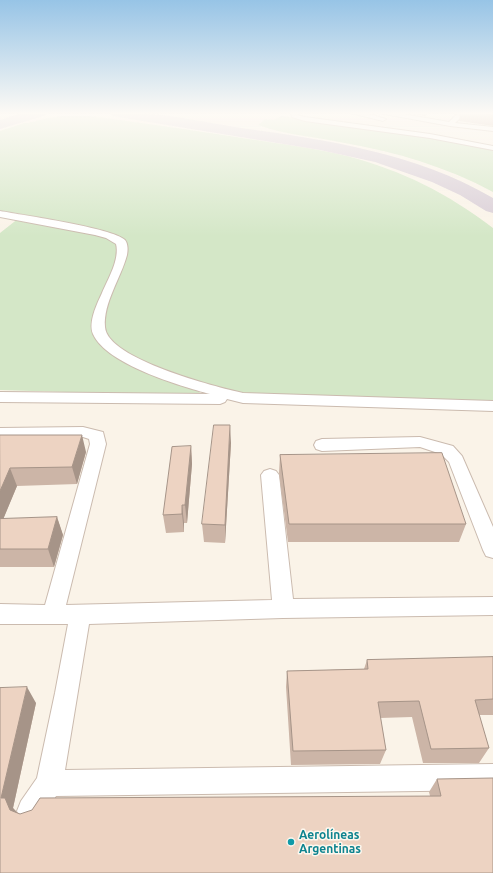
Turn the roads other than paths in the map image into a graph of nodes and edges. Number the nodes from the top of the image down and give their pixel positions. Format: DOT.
graph roads {
  1 [pos="0,214"];
  2 [pos="0,397"];
  3 [pos="244,398"];
  4 [pos="493,406"];
  5 [pos="0,433"];
  6 [pos="322,445"];
  7 [pos="270,475"];
  8 [pos="493,550"];
  9 [pos="493,606"];
  10 [pos="282,609"];
  11 [pos="0,614"];
  12 [pos="53,615"];
  13 [pos="80,615"];
  14 [pos="493,777"];
  15 [pos="49,783"];
  16 [pos="31,811"];
  1 -- 3 [label="lane"];
  2 -- 3 [label="lane"];
  3 -- 4 [label="lane"];
  5 -- 12 [label="lane"];
  6 -- 8 [label="lane"];
  7 -- 10 [label="lane"];
  9 -- 10 [label="lane"];
  10 -- 13 [label="lane"];
  11 -- 12 [label="lane"];
  12 -- 13 [label="lane"];
  13 -- 15 [label="lane"];
  14 -- 15 [label="lane"];
  15 -- 16 [label="lane"];
}
